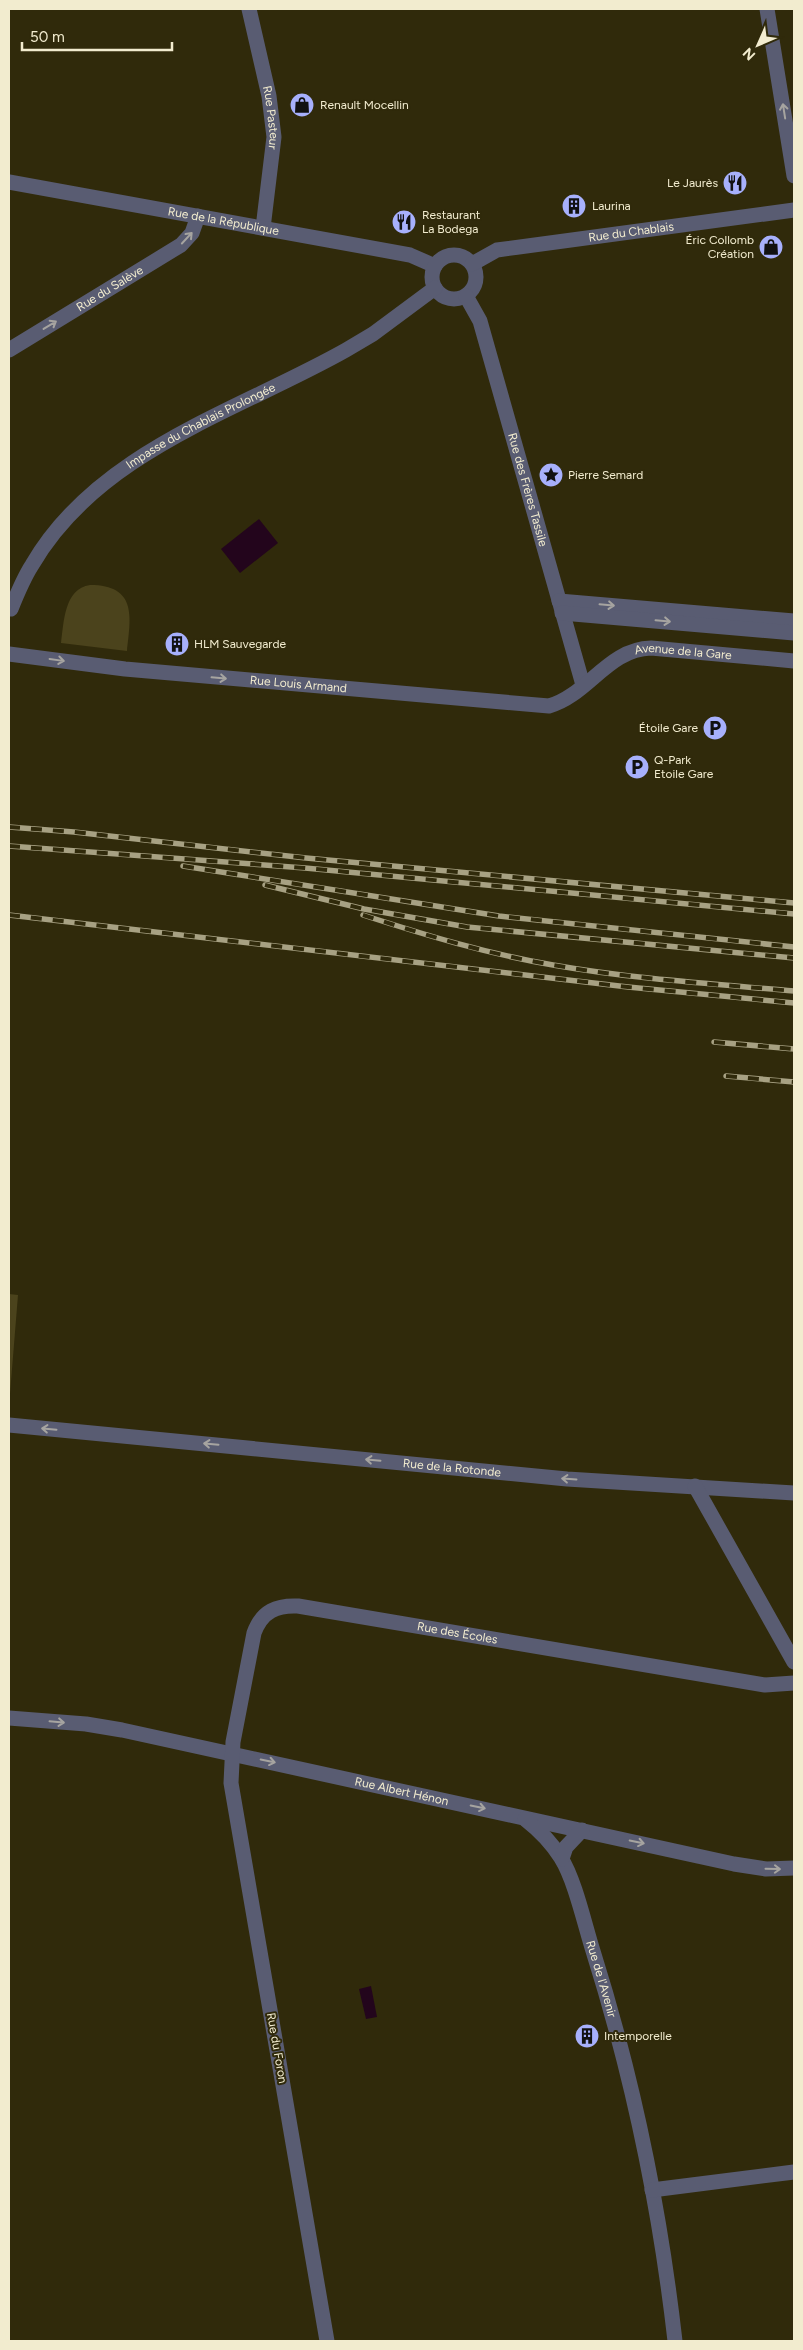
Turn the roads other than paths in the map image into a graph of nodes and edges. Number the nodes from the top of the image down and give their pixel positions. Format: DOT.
graph roads {
  1 [pos="249,9"];
  2 [pos="767,9"];
  3 [pos="794,176"];
  4 [pos="9,182"];
  5 [pos="794,210"];
  6 [pos="198,216"];
  7 [pos="262,228"];
  8 [pos="472,264"];
  9 [pos="435,266"];
  10 [pos="435,288"];
  11 [pos="466,296"];
  12 [pos="9,350"];
  13 [pos="561,607"];
  14 [pos="11,609"];
  15 [pos="794,621"];
  16 [pos="794,632"];
  17 [pos="9,654"];
  18 [pos="794,661"];
  19 [pos="583,685"];
  20 [pos="9,1425"];
  21 [pos="695,1486"];
  22 [pos="794,1493"];
  23 [pos="794,1662"];
  24 [pos="794,1683"];
  25 [pos="9,1718"];
  26 [pos="232,1754"];
  27 [pos="523,1818"];
  28 [pos="582,1830"];
  29 [pos="562,1859"];
  30 [pos="794,1868"];
  31 [pos="794,2172"];
  32 [pos="652,2190"];
  33 [pos="328,2341"];
  34 [pos="675,2341"];
  1 -- 7 [label="street, Rue Pasteur"];
  3 -- 2 [label="street, one-way"];
  4 -- 6 [label="street, Rue de la République"];
  5 -- 8 [label="street, Rue du Chablais"];
  6 -- 7 [label="street, Rue de la République"];
  12 -- 6 [label="street, Rue du Salève, one-way"];
  7 -- 9 [label="street, Rue de la République"];
  8 -- 9 [label="street"];
  8 -- 11 [label="street"];
  9 -- 10 [label="street"];
  10 -- 11 [label="street"];
  10 -- 14 [label="street, Impasse du Chablais Prolongée"];
  11 -- 13 [label="street, Rue des Frères Tassile"];
  13 -- 15 [label="street, one-way"];
  13 -- 16 [label="street, one-way"];
  13 -- 19 [label="street, Rue des Frères Tassile"];
  17 -- 19 [label="street, Rue Louis Armand, one-way"];
  18 -- 19 [label="street, Avenue de la Gare"];
  21 -- 20 [label="street, Rue de la Rotonde, one-way"];
  21 -- 22 [label="street, Rue de la Rotonde"];
  21 -- 23 [label="street"];
  24 -- 26 [label="street, Rue des Écoles"];
  25 -- 26 [label="street, Rue Albert Hénon, one-way"];
  26 -- 27 [label="street, Rue Albert Hénon, one-way"];
  26 -- 33 [label="street, Rue du Foron"];
  27 -- 28 [label="street, Rue Albert Hénon"];
  27 -- 29 [label="street, Rue de l'Avenir"];
  28 -- 29 [label="street"];
  28 -- 30 [label="street, Rue Albert Hénon, one-way"];
  29 -- 32 [label="street, Rue de l'Avenir"];
  31 -- 32 [label="street"];
  32 -- 34 [label="street, Rue de l'Avenir"];
}
